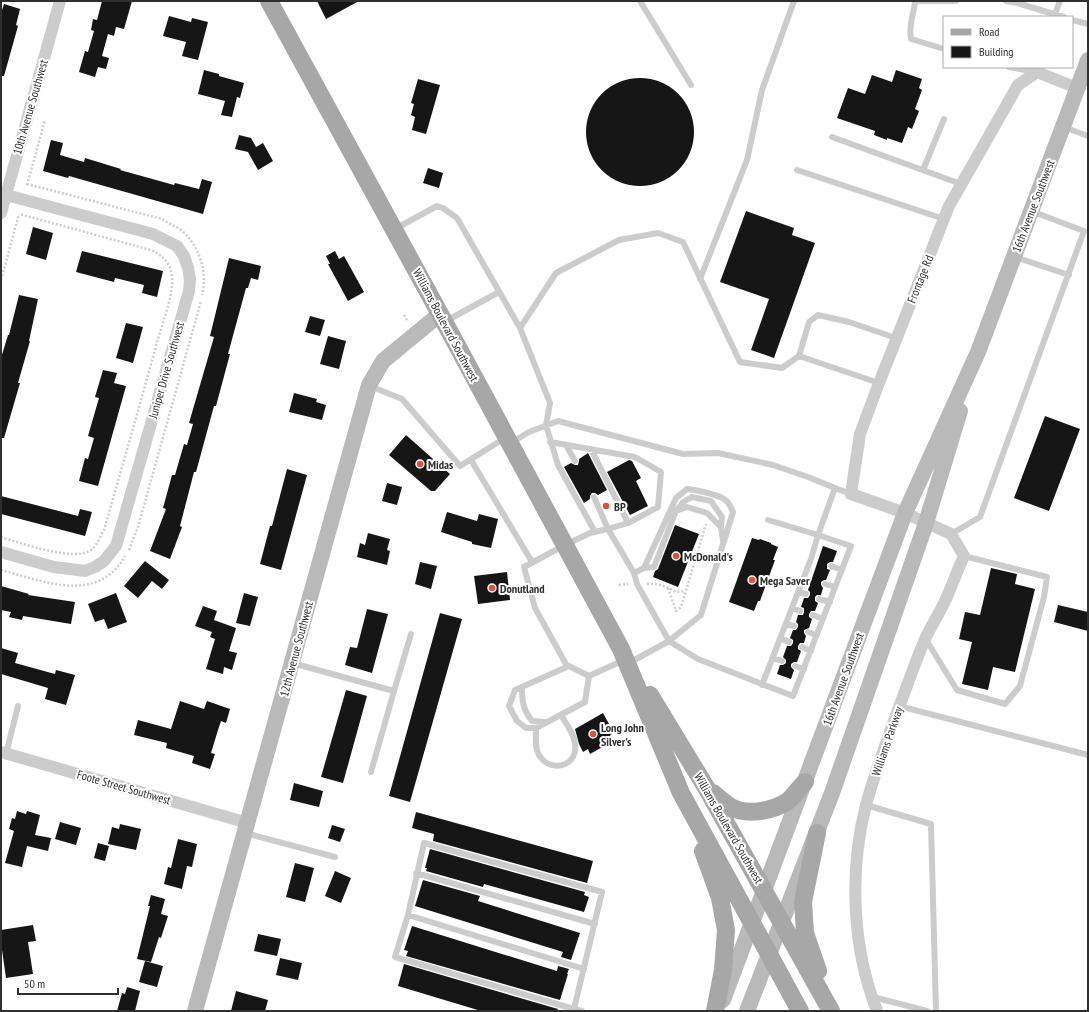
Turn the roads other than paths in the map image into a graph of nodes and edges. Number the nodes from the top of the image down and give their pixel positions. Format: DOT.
graph roads {
  1 [pos="60,1"];
  2 [pos="269,1"];
  3 [pos="640,1"];
  4 [pos="794,1"];
  5 [pos="915,1"];
  6 [pos="918,1"];
  7 [pos="956,1"];
  8 [pos="1006,1"];
  9 [pos="1060,1"];
  10 [pos="1055,14"];
  11 [pos="1061,16"];
  12 [pos="1073,20"];
  13 [pos="1088,24"];
  14 [pos="943,49"];
  15 [pos="1088,60"];
  16 [pos="1015,68"];
  17 [pos="1037,72"];
  18 [pos="691,86"];
  19 [pos="1077,88"];
  20 [pos="944,119"];
  21 [pos="1062,127"];
  22 [pos="1088,136"];
  23 [pos="832,137"];
  24 [pos="797,170"];
  25 [pos="923,170"];
  26 [pos="961,184"];
  27 [pos="6,195"];
  28 [pos="1031,211"];
  29 [pos="1,213"];
  30 [pos="944,219"];
  31 [pos="394,229"];
  32 [pos="1014,256"];
  33 [pos="1068,275"];
  34 [pos="700,279"];
  35 [pos="499,292"];
  36 [pos="442,318"];
  37 [pos="520,328"];
  38 [pos="896,338"];
  39 [pos="978,352"];
  40 [pos="799,356"];
  41 [pos="879,383"];
  42 [pos="369,385"];
  43 [pos="546,425"];
  44 [pos="508,440"];
  45 [pos="550,442"];
  46 [pos="566,445"];
  47 [pos="591,449"];
  48 [pos="471,460"];
  49 [pos="575,461"];
  50 [pos="835,488"];
  51 [pos="851,494"];
  52 [pos="594,498"];
  53 [pos="676,511"];
  54 [pos="905,513"];
  55 [pos="768,520"];
  56 [pos="628,523"];
  57 [pos="926,523"];
  58 [pos="721,527"];
  59 [pos="608,529"];
  60 [pos="595,532"];
  61 [pos="951,534"];
  62 [pos="818,535"];
  63 [pos="723,542"];
  64 [pos="565,545"];
  65 [pos="1,552"];
  66 [pos="964,556"];
  67 [pos="811,559"];
  68 [pos="818,561"];
  69 [pos="532,562"];
  70 [pos="832,566"];
  71 [pos="644,568"];
  72 [pos="842,570"];
  73 [pos="634,573"];
  74 [pos="804,577"];
  75 [pos="811,580"];
  76 [pos="825,584"];
  77 [pos="835,587"];
  78 [pos="798,592"];
  79 [pos="806,594"];
  80 [pos="820,599"];
  81 [pos="830,602"];
  82 [pos="792,608"];
  83 [pos="800,611"];
  84 [pos="814,615"];
  85 [pos="823,619"];
  86 [pos="786,624"];
  87 [pos="794,626"];
  88 [pos="808,632"];
  89 [pos="411,634"];
  90 [pos="817,635"];
  91 [pos="780,638"];
  92 [pos="925,638"];
  93 [pos="669,641"];
  94 [pos="789,642"];
  95 [pos="802,647"];
  96 [pos="811,651"];
  97 [pos="773,658"];
  98 [pos="626,659"];
  99 [pos="782,661"];
  100 [pos="292,663"];
  101 [pos="567,666"];
  102 [pos="795,666"];
  103 [pos="804,669"];
  104 [pos="589,676"];
  105 [pos="762,685"];
  106 [pos="522,687"];
  107 [pos="394,691"];
  108 [pos="18,706"];
  109 [pos="899,706"];
  110 [pos="561,714"];
  111 [pos="547,722"];
  112 [pos="536,728"];
  113 [pos="4,753"];
  114 [pos="1088,755"];
  115 [pos="371,772"];
  116 [pos="805,782"];
  117 [pos="707,789"];
  118 [pos="681,792"];
  119 [pos="866,805"];
  120 [pos="246,828"];
  121 [pos="817,833"];
  122 [pos="335,857"];
  123 [pos="416,873"];
  124 [pos="764,891"];
  125 [pos="408,915"];
  126 [pos="751,922"];
  127 [pos="782,923"];
  128 [pos="595,924"];
  129 [pos="769,954"];
  130 [pos="584,969"];
  131 [pos="872,997"];
  132 [pos="574,1009"];
  133 [pos="195,1011"];
  134 [pos="582,1011"];
  135 [pos="715,1011"];
  136 [pos="719,1011"];
  137 [pos="747,1011"];
  138 [pos="800,1011"];
  139 [pos="831,1011"];
  140 [pos="877,1011"];
  141 [pos="927,1011"];
  142 [pos="936,1011"];
  1 -- 27 [label="street, 10th Avenue Southwest"];
  2 -- 31 [label="main road, Williams Boulevard Southwest"];
  3 -- 18 [label="lane"];
  4 -- 34 [label="lane"];
  5 -- 14 [label="lane"];
  6 -- 7 [label="lane"];
  8 -- 10 [label="lane"];
  9 -- 10 [label="lane"];
  10 -- 11 [label="lane"];
  12 -- 13 [label="lane"];
  15 -- 19 [label="main road, 16th Avenue Southwest"];
  16 -- 17 [label="lane"];
  17 -- 19 [label="street"];
  17 -- 26 [label="street, Frontage Rd"];
  19 -- 21 [label="main road, 16th Avenue Southwest"];
  20 -- 25 [label="lane"];
  21 -- 22 [label="lane"];
  21 -- 28 [label="main road, 16th Avenue Southwest"];
  23 -- 25 [label="lane"];
  24 -- 30 [label="lane"];
  25 -- 26 [label="lane"];
  26 -- 30 [label="street, Frontage Rd"];
  27 -- 29 [label="street, 10th Avenue Southwest"];
  27 -- 65 [label="street, Juniper Drive Southwest"];
  28 -- 32 [label="main road, 16th Avenue Southwest"];
  28 -- 33 [label="lane"];
  30 -- 38 [label="street, Frontage Rd"];
  31 -- 35 [label="lane"];
  31 -- 36 [label="main road, Williams Boulevard Southwest"];
  32 -- 33 [label="lane"];
  32 -- 39 [label="main road, 16th Avenue Southwest"];
  33 -- 61 [label="lane"];
  34 -- 37 [label="lane"];
  34 -- 40 [label="lane"];
  35 -- 36 [label="lane"];
  35 -- 37 [label="lane"];
  36 -- 42 [label="main road, 12th Avenue Southwest"];
  36 -- 44 [label="main road, Williams Boulevard Southwest"];
  37 -- 43 [label="lane"];
  38 -- 40 [label="lane"];
  38 -- 41 [label="street, Frontage Rd"];
  39 -- 54 [label="main road, 16th Avenue Southwest"];
  39 -- 57 [label="main road, 16th Avenue Southwest"];
  40 -- 41 [label="lane"];
  41 -- 51 [label="street, Frontage Rd"];
  42 -- 48 [label="lane"];
  42 -- 100 [label="main road, 12th Avenue Southwest"];
  43 -- 44 [label="lane"];
  43 -- 45 [label="lane"];
  43 -- 50 [label="lane"];
  44 -- 48 [label="lane"];
  44 -- 64 [label="main road, Williams Boulevard Southwest"];
  45 -- 46 [label="lane"];
  45 -- 60 [label="lane"];
  46 -- 47 [label="lane"];
  46 -- 49 [label="lane"];
  47 -- 56 [label="lane"];
  47 -- 56 [label="lane"];
  48 -- 69 [label="lane"];
  50 -- 51 [label="lane"];
  50 -- 62 [label="lane"];
  51 -- 54 [label="street"];
  52 -- 59 [label="lane"];
  53 -- 58 [label="lane"];
  53 -- 58 [label="lane"];
  53 -- 71 [label="lane"];
  54 -- 57 [label="street"];
  54 -- 116 [label="main road, 16th Avenue Southwest"];
  55 -- 62 [label="lane"];
  56 -- 59 [label="lane"];
  57 -- 61 [label="street"];
  57 -- 121 [label="main road, 16th Avenue Southwest"];
  58 -- 63 [label="lane"];
  59 -- 60 [label="lane"];
  59 -- 73 [label="lane"];
  60 -- 64 [label="lane"];
  61 -- 66 [label="street"];
  62 -- 67 [label="lane"];
  62 -- 72 [label="lane"];
  63 -- 71 [label="lane"];
  63 -- 93 [label="lane"];
  64 -- 69 [label="lane"];
  64 -- 98 [label="main road, Williams Boulevard Southwest"];
  66 -- 92 [label="street, Williams Parkway"];
  66 -- 92 [label="lane"];
  67 -- 68 [label="lane"];
  67 -- 74 [label="lane"];
  69 -- 101 [label="lane"];
  70 -- 72 [label="lane"];
  71 -- 73 [label="lane"];
  72 -- 77 [label="lane"];
  73 -- 93 [label="lane"];
  74 -- 75 [label="lane"];
  74 -- 78 [label="lane"];
  76 -- 77 [label="lane"];
  77 -- 81 [label="lane"];
  78 -- 79 [label="lane"];
  78 -- 82 [label="lane"];
  80 -- 81 [label="lane"];
  81 -- 85 [label="lane"];
  82 -- 83 [label="lane"];
  82 -- 86 [label="lane"];
  84 -- 85 [label="lane"];
  85 -- 90 [label="lane"];
  86 -- 87 [label="lane"];
  86 -- 91 [label="lane"];
  88 -- 90 [label="lane"];
  89 -- 107 [label="lane"];
  90 -- 96 [label="lane"];
  91 -- 94 [label="lane"];
  91 -- 97 [label="lane"];
  92 -- 109 [label="street, Williams Parkway"];
  93 -- 98 [label="lane"];
  93 -- 105 [label="lane"];
  95 -- 96 [label="lane"];
  96 -- 103 [label="lane"];
  97 -- 99 [label="lane"];
  97 -- 105 [label="lane"];
  98 -- 104 [label="lane"];
  98 -- 117 [label="main road, Williams Boulevard Southwest"];
  98 -- 118 [label="main road, Williams Boulevard Southwest"];
  100 -- 107 [label="lane"];
  100 -- 120 [label="main road, 12th Avenue Southwest"];
  101 -- 104 [label="lane"];
  101 -- 106 [label="lane"];
  102 -- 103 [label="lane"];
  103 -- 105 [label="lane"];
  104 -- 110 [label="lane"];
  106 -- 111 [label="lane"];
  106 -- 112 [label="lane"];
  107 -- 115 [label="lane"];
  108 -- 113 [label="lane"];
  109 -- 114 [label="lane"];
  109 -- 119 [label="street, Williams Parkway"];
  110 -- 111 [label="lane"];
  110 -- 112 [label="lane"];
  111 -- 112 [label="lane"];
  113 -- 120 [label="street, Foote Street Southwest"];
  116 -- 117 [label="main road"];
  116 -- 124 [label="main road, 16th Avenue Southwest"];
  117 -- 124 [label="main road, Williams Boulevard Southwest"];
  118 -- 126 [label="main road, Williams Boulevard Southwest"];
  118 -- 135 [label="main road"];
  119 -- 131 [label="street, Williams Parkway"];
  119 -- 142 [label="lane"];
  120 -- 122 [label="lane"];
  120 -- 133 [label="main road, 12th Avenue Southwest"];
  121 -- 127 [label="main road, 16th Avenue Southwest"];
  121 -- 139 [label="main road"];
  123 -- 125 [label="lane"];
  123 -- 128 [label="lane"];
  123 -- 128 [label="lane"];
  124 -- 126 [label="main road, 16th Avenue Southwest"];
  124 -- 127 [label="main road, Williams Boulevard Southwest"];
  125 -- 130 [label="lane"];
  125 -- 132 [label="lane"];
  126 -- 129 [label="main road, Williams Boulevard Southwest"];
  126 -- 136 [label="main road, 16th Avenue Southwest"];
  127 -- 129 [label="main road, 16th Avenue Southwest"];
  127 -- 139 [label="main road, Williams Boulevard Southwest"];
  128 -- 130 [label="lane"];
  129 -- 137 [label="main road, 16th Avenue Southwest"];
  129 -- 138 [label="main road, Williams Boulevard Southwest"];
  130 -- 132 [label="lane"];
  131 -- 140 [label="street, Williams Parkway"];
  131 -- 141 [label="lane"];
  132 -- 134 [label="lane"];
}
